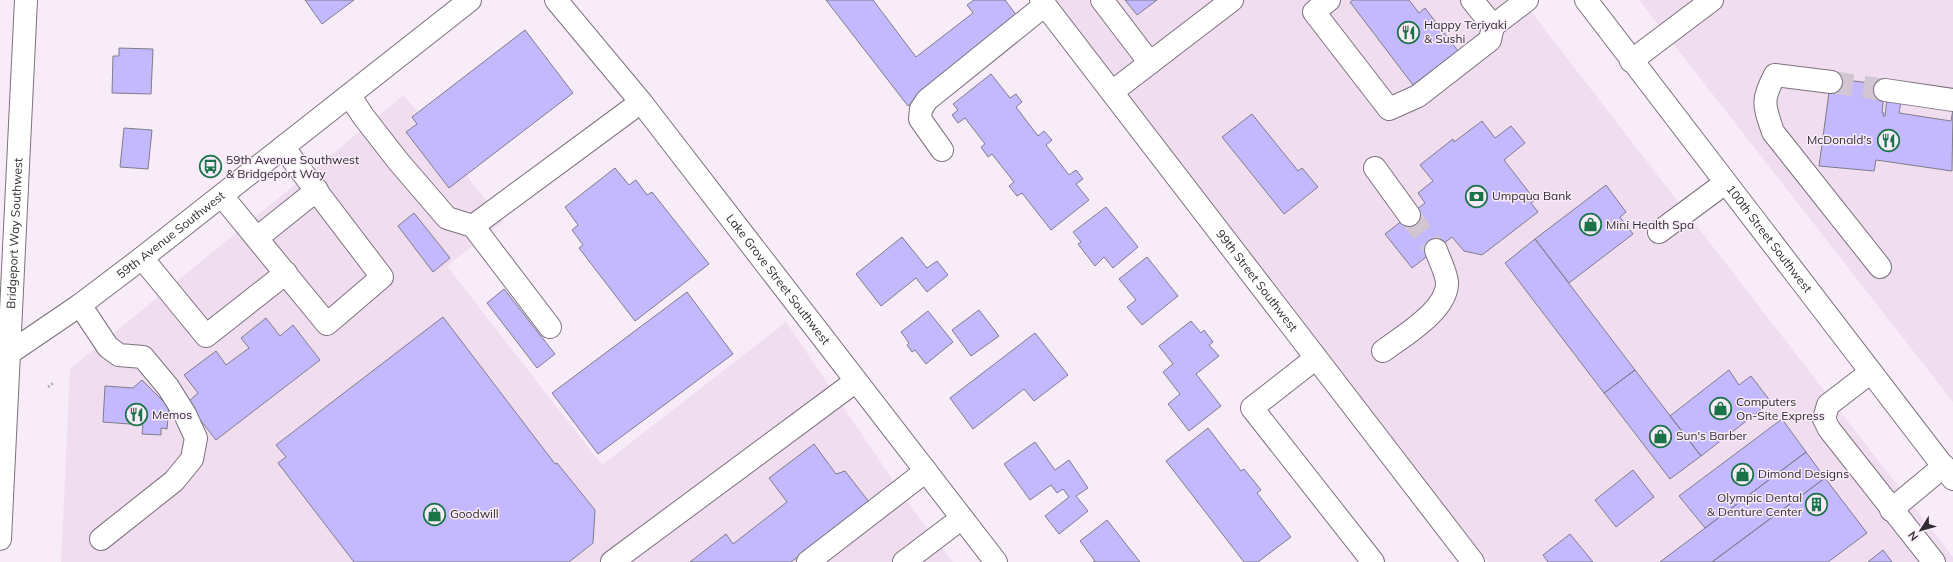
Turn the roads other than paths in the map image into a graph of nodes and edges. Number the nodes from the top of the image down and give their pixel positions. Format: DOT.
graph roads {
  1 [pos="26,0"];
  2 [pos="470,0"];
  3 [pos="556,0"];
  4 [pos="1102,0"];
  5 [pos="1232,0"];
  6 [pos="1329,0"];
  7 [pos="1472,0"];
  8 [pos="1527,0"];
  9 [pos="1586,0"];
  10 [pos="1712,0"];
  11 [pos="1043,3"];
  12 [pos="1493,26"];
  13 [pos="1631,61"];
  14 [pos="1150,63"];
  15 [pos="1831,82"];
  16 [pos="1885,90"];
  17 [pos="1112,92"];
  18 [pos="350,96"];
  19 [pos="1953,100"];
  20 [pos="641,102"];
  21 [pos="283,147"];
  22 [pos="942,150"];
  23 [pos="1375,168"];
  24 [pos="1725,183"];
  25 [pos="318,190"];
  26 [pos="222,196"];
  27 [pos="1409,215"];
  28 [pos="473,226"];
  29 [pos="1659,232"];
  30 [pos="258,238"];
  31 [pos="1436,250"];
  32 [pos="142,258"];
  33 [pos="1880,267"];
  34 [pos="286,273"];
  35 [pos="80,305"];
  36 [pos="550,327"];
  37 [pos="1383,351"];
  38 [pos="4,358"];
  39 [pos="1316,358"];
  40 [pos="1871,372"];
  41 [pos="856,381"];
  42 [pos="926,471"];
  43 [pos="1948,472"];
  44 [pos="1891,510"];
  45 [pos="0,516"];
  46 [pos="962,518"];
  47 [pos="0,539"];
  48 [pos="100,539"];
  49 [pos="612,562"];
  50 [pos="808,562"];
  51 [pos="904,562"];
  52 [pos="996,562"];
  53 [pos="1373,562"];
  54 [pos="1473,562"];
  55 [pos="1934,562"];
  1 -- 38 [label="street, Bridgeport Way Southwest"];
  2 -- 18 [label="street, 59th Avenue Southwest"];
  3 -- 20 [label="street, Lake Grove Street Southwest"];
  4 -- 14 [label="street"];
  5 -- 14 [label="street"];
  6 -- 12 [label="street"];
  7 -- 12 [label="street"];
  8 -- 12 [label="street"];
  9 -- 13 [label="street, 100th Street Southwest"];
  10 -- 13 [label="street"];
  11 -- 17 [label="street, 99th Street Southwest"];
  11 -- 22 [label="street"];
  13 -- 24 [label="street, 100th Street Southwest"];
  14 -- 17 [label="street"];
  15 -- 33 [label="street"];
  16 -- 19 [label="street"];
  17 -- 39 [label="street, 99th Street Southwest"];
  18 -- 21 [label="street, 59th Avenue Southwest"];
  18 -- 28 [label="street"];
  20 -- 28 [label="street"];
  20 -- 41 [label="street, Lake Grove Street Southwest"];
  21 -- 25 [label="street"];
  21 -- 26 [label="street, 59th Avenue Southwest"];
  23 -- 27 [label="street"];
  24 -- 29 [label="street"];
  24 -- 40 [label="street, 100th Street Southwest"];
  25 -- 30 [label="street"];
  25 -- 34 [label="street"];
  26 -- 30 [label="street"];
  26 -- 32 [label="street, 59th Avenue Southwest"];
  28 -- 36 [label="street"];
  30 -- 34 [label="street"];
  31 -- 37 [label="street"];
  32 -- 34 [label="street"];
  32 -- 35 [label="street, 59th Avenue Southwest"];
  35 -- 38 [label="street, 59th Avenue Southwest"];
  35 -- 48 [label="street"];
  38 -- 45 [label="street, Bridgeport Way Southwest"];
  39 -- 53 [label="street"];
  39 -- 54 [label="street, 99th Street Southwest"];
  40 -- 43 [label="street, 100th Street Southwest"];
  40 -- 44 [label="street"];
  41 -- 42 [label="street, Lake Grove Street Southwest"];
  41 -- 49 [label="street"];
  42 -- 46 [label="street, Lake Grove Street Southwest"];
  42 -- 50 [label="street"];
  43 -- 44 [label="street"];
  44 -- 55 [label="street"];
  45 -- 47 [label="street, Bridgeport Way Southwest"];
  46 -- 51 [label="street"];
  46 -- 52 [label="street, Lake Grove Street Southwest"];
}
